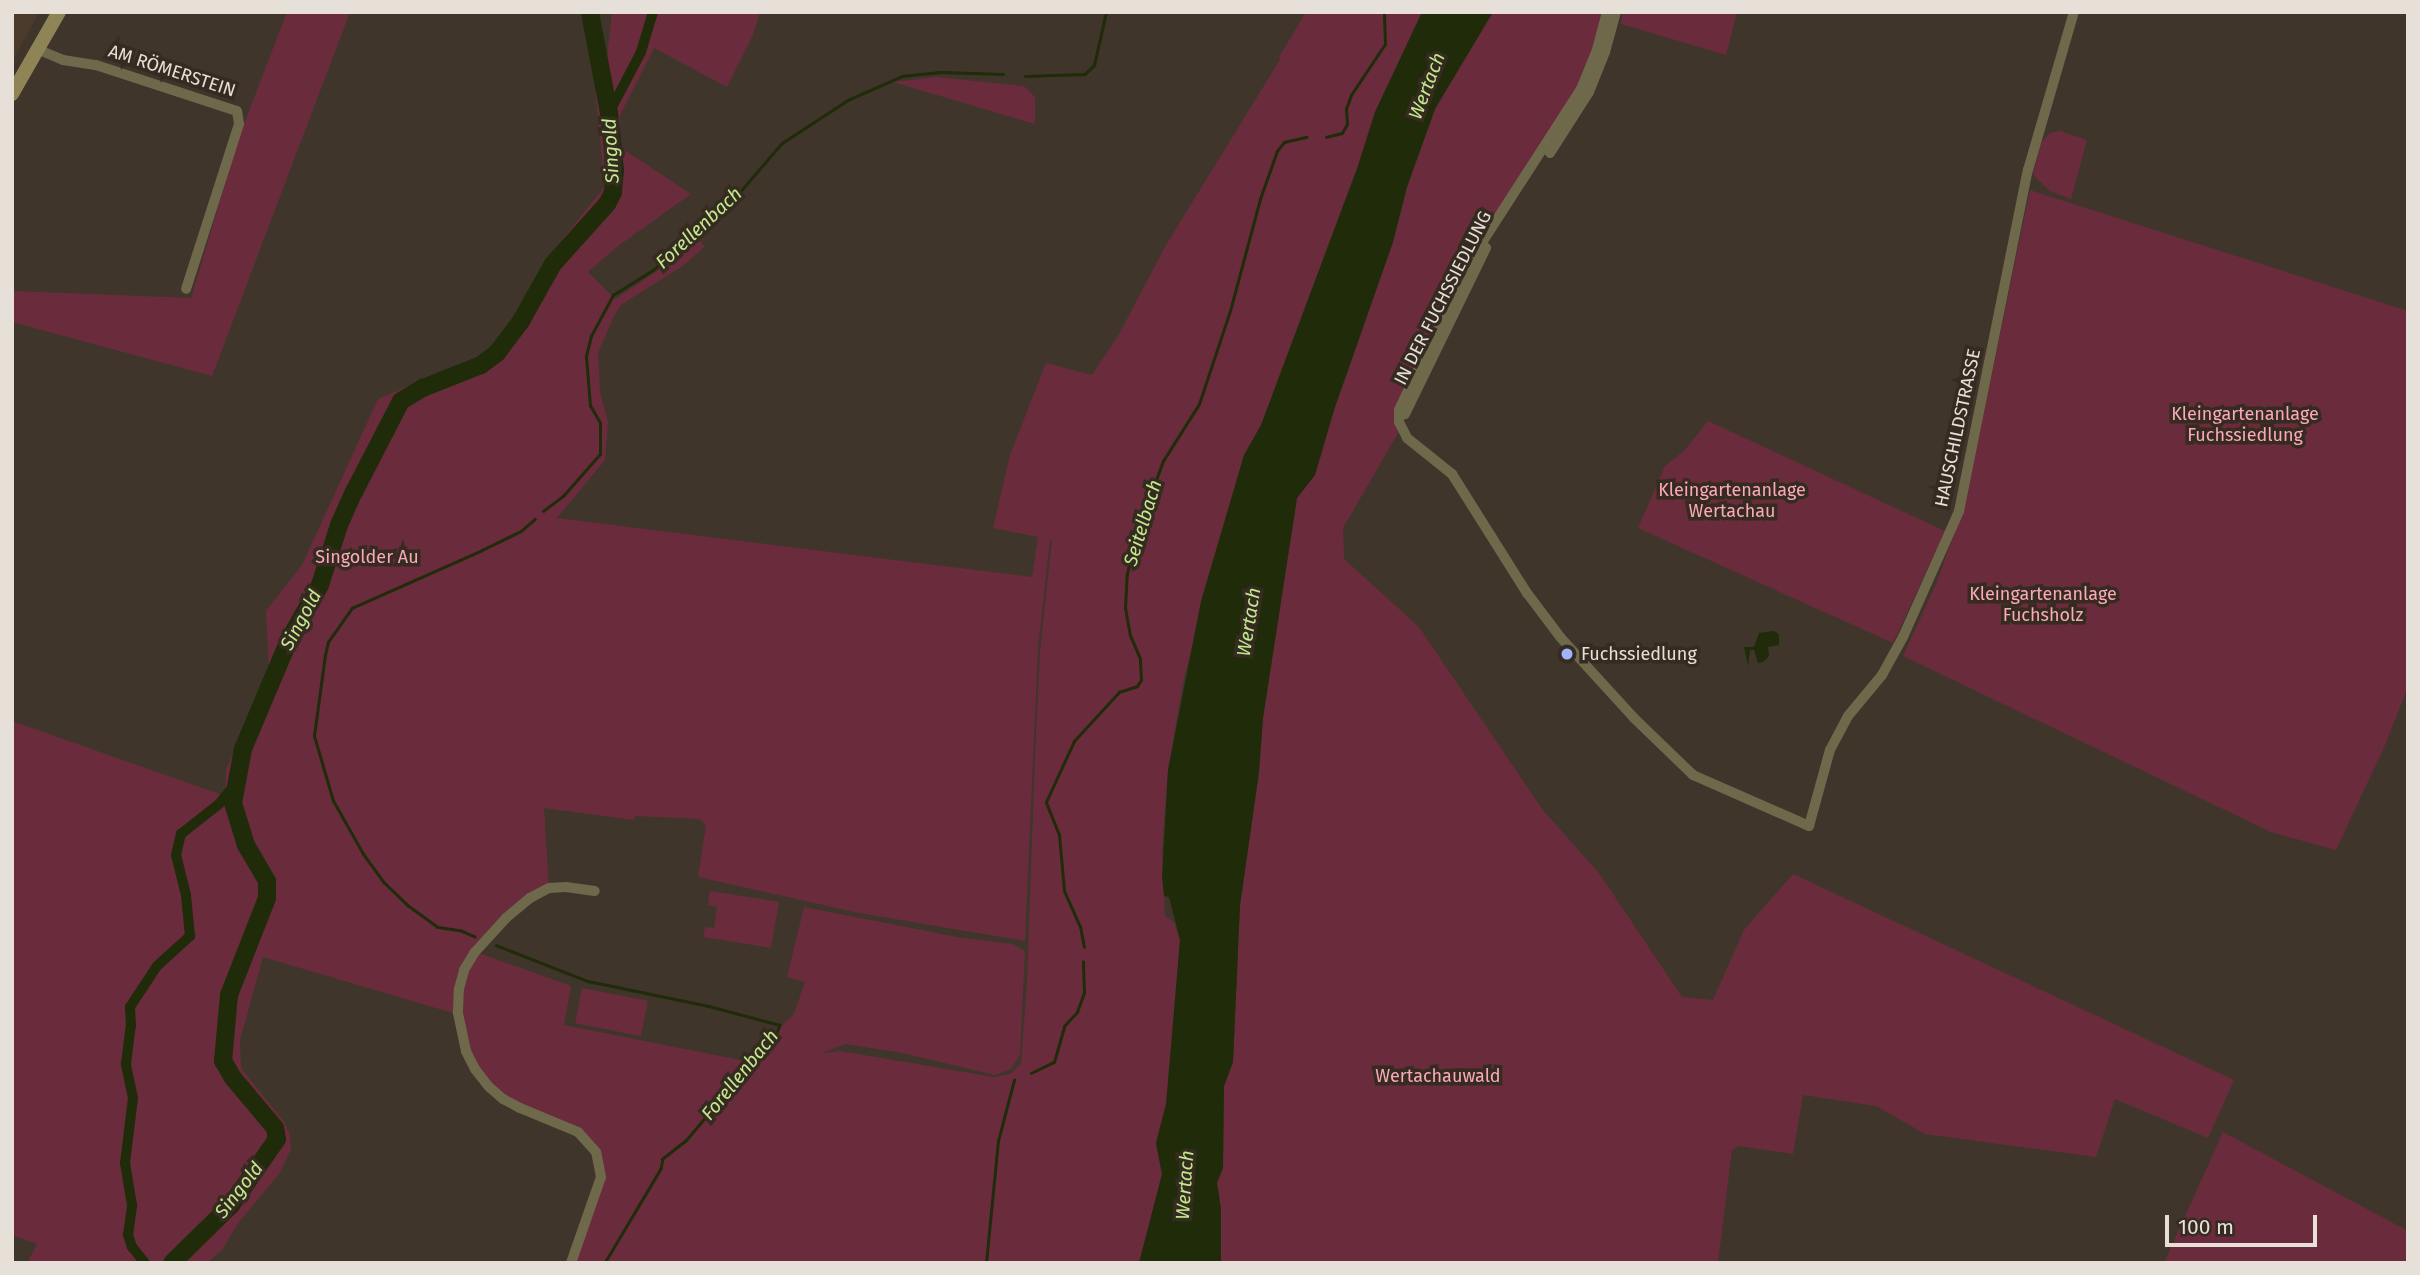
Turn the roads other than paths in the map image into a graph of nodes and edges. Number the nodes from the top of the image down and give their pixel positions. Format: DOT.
graph roads {
  1 [pos="58,12"];
  2 [pos="1607,12"];
  3 [pos="1616,12"];
  4 [pos="2074,12"];
  5 [pos="37,49"];
  6 [pos="12,94"];
  7 [pos="186,289"];
  8 [pos="1401,415"];
  9 [pos="595,891"];
  10 [pos="571,1263"];
  1 -- 5 [label="main road"];
  2 -- 8 [label="street, IN DER FUCHSSIEDLUNG"];
  3 -- 8 [label="street, IN DER FUCHSSIEDLUNG"];
  4 -- 8 [label="street, HAUSCHILDSTRASSE"];
  5 -- 6 [label="main road"];
  5 -- 7 [label="street, AM RÖMERSTEIN"];
  9 -- 10 [label="street"];
}
